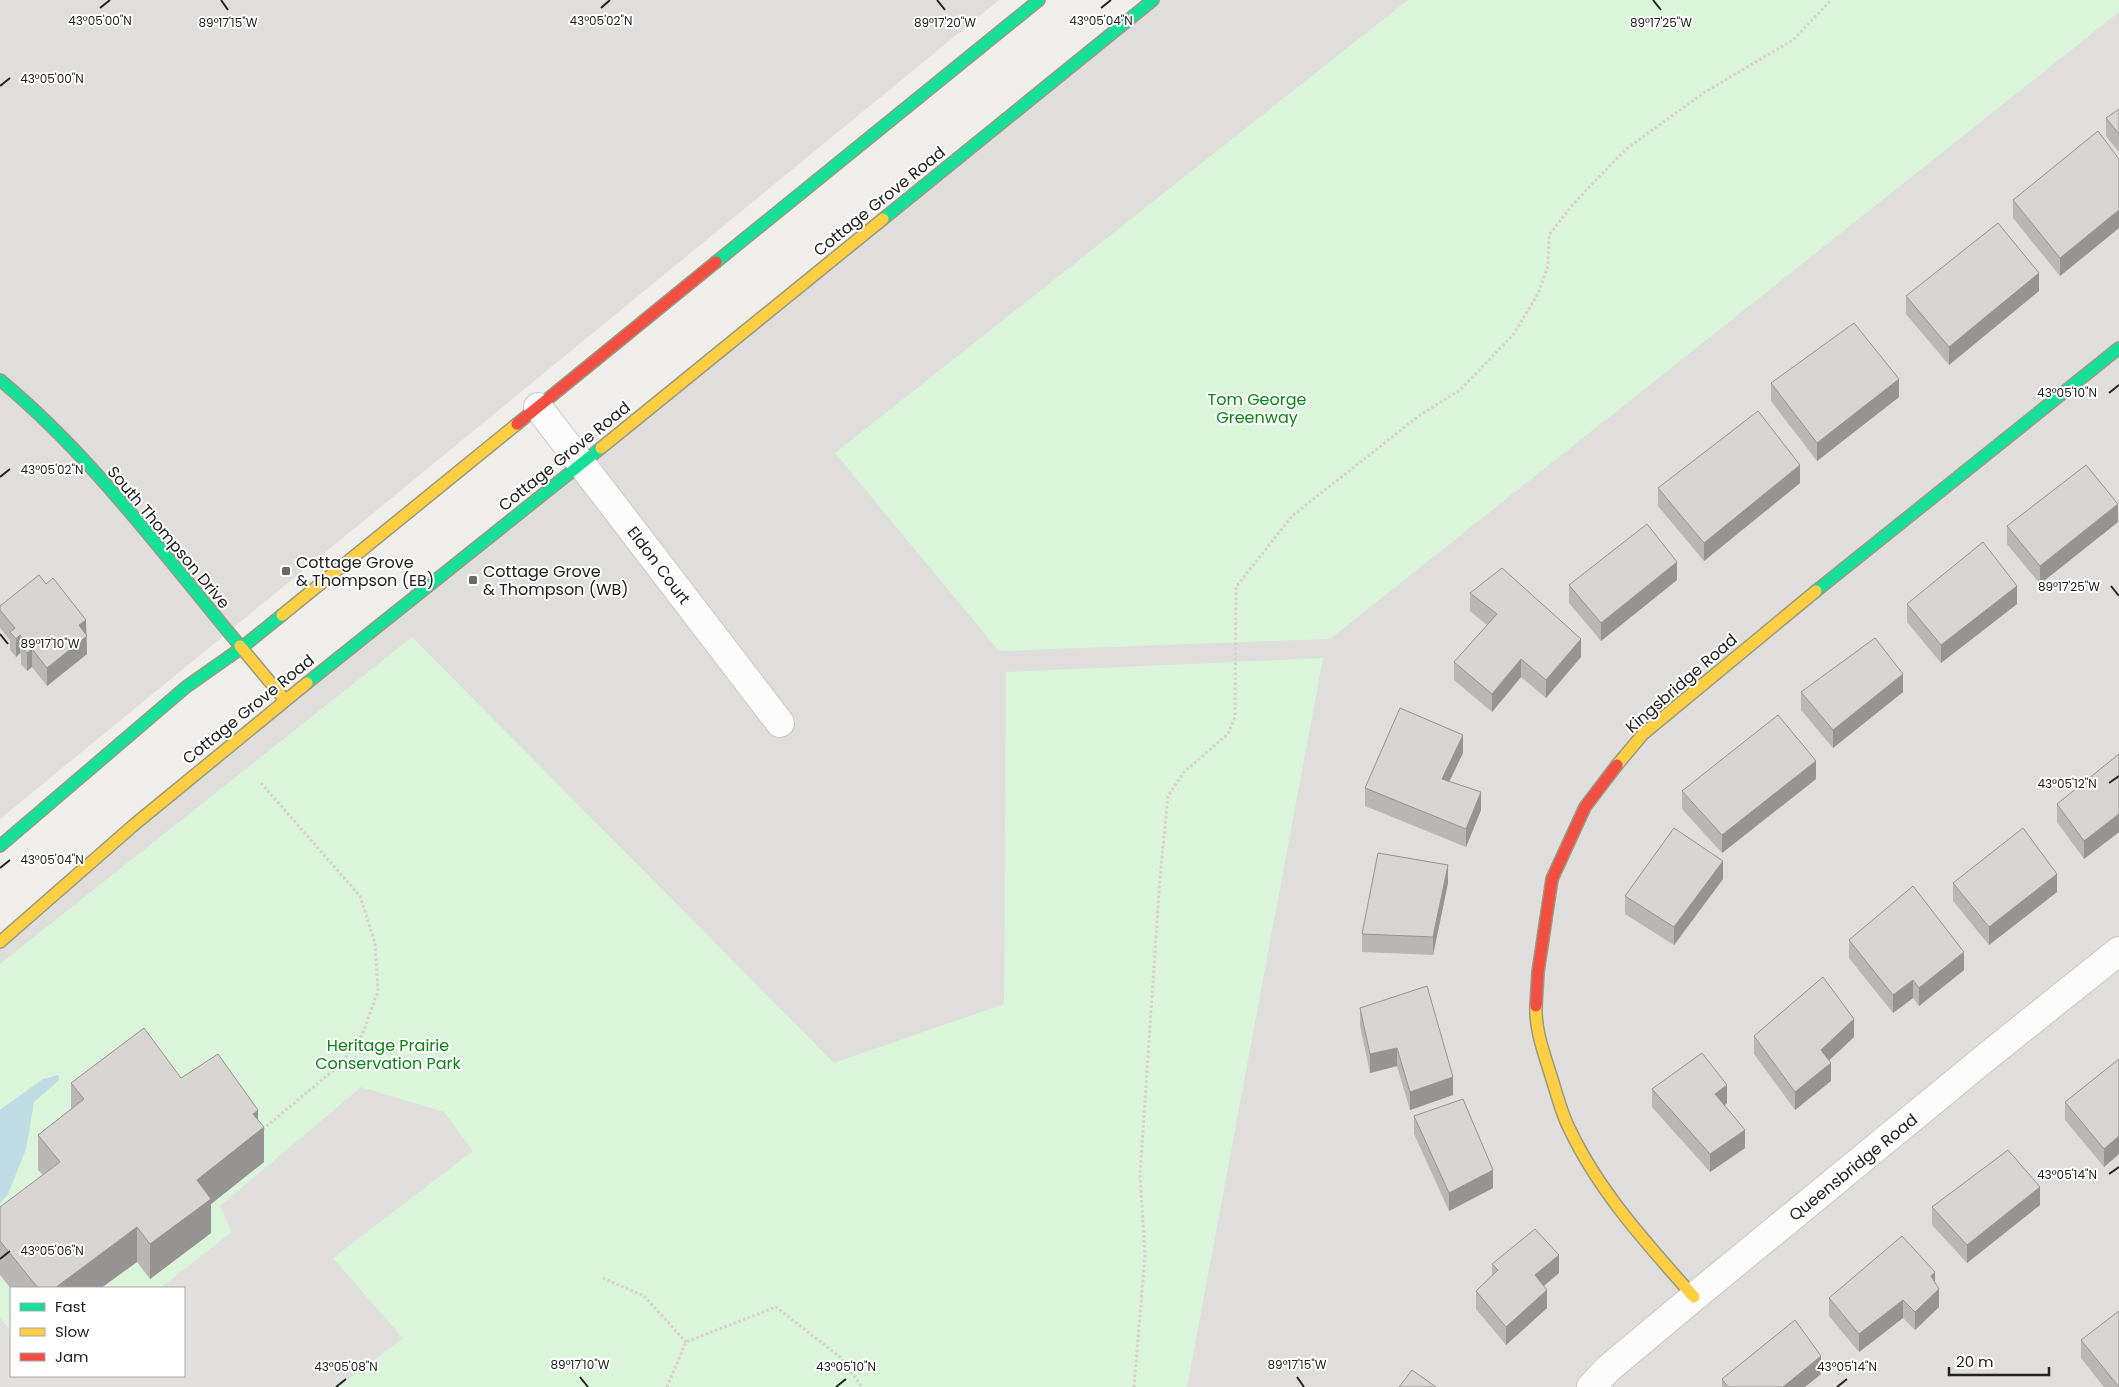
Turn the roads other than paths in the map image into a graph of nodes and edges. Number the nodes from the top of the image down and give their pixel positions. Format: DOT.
graph roads {
  1 [pos="1039,0"];
  2 [pos="1153,0"];
  3 [pos="2119,348"];
  4 [pos="0,380"];
  5 [pos="538,407"];
  6 [pos="582,463"];
  7 [pos="240,649"];
  8 [pos="284,700"];
  9 [pos="780,723"];
  10 [pos="0,846"];
  11 [pos="0,942"];
  12 [pos="2119,951"];
  13 [pos="1694,1297"];
  14 [pos="1591,1387"];
  1 -- 5 [label="main road"];
  2 -- 6 [label="main road, Cottage Grove Road"];
  3 -- 13 [label="main road, Kingsbridge Road"];
  4 -- 7 [label="main road, South Thompson Drive"];
  5 -- 6 [label="street, Eldon Court"];
  5 -- 7 [label="main road"];
  6 -- 8 [label="main road, Cottage Grove Road"];
  6 -- 9 [label="street, Eldon Court"];
  7 -- 8 [label="main road, South Thompson Drive"];
  7 -- 10 [label="main road"];
  8 -- 11 [label="main road, Cottage Grove Road"];
  12 -- 13 [label="street, Queensbridge Road"];
  13 -- 14 [label="street, Queensbridge Road"];
}
